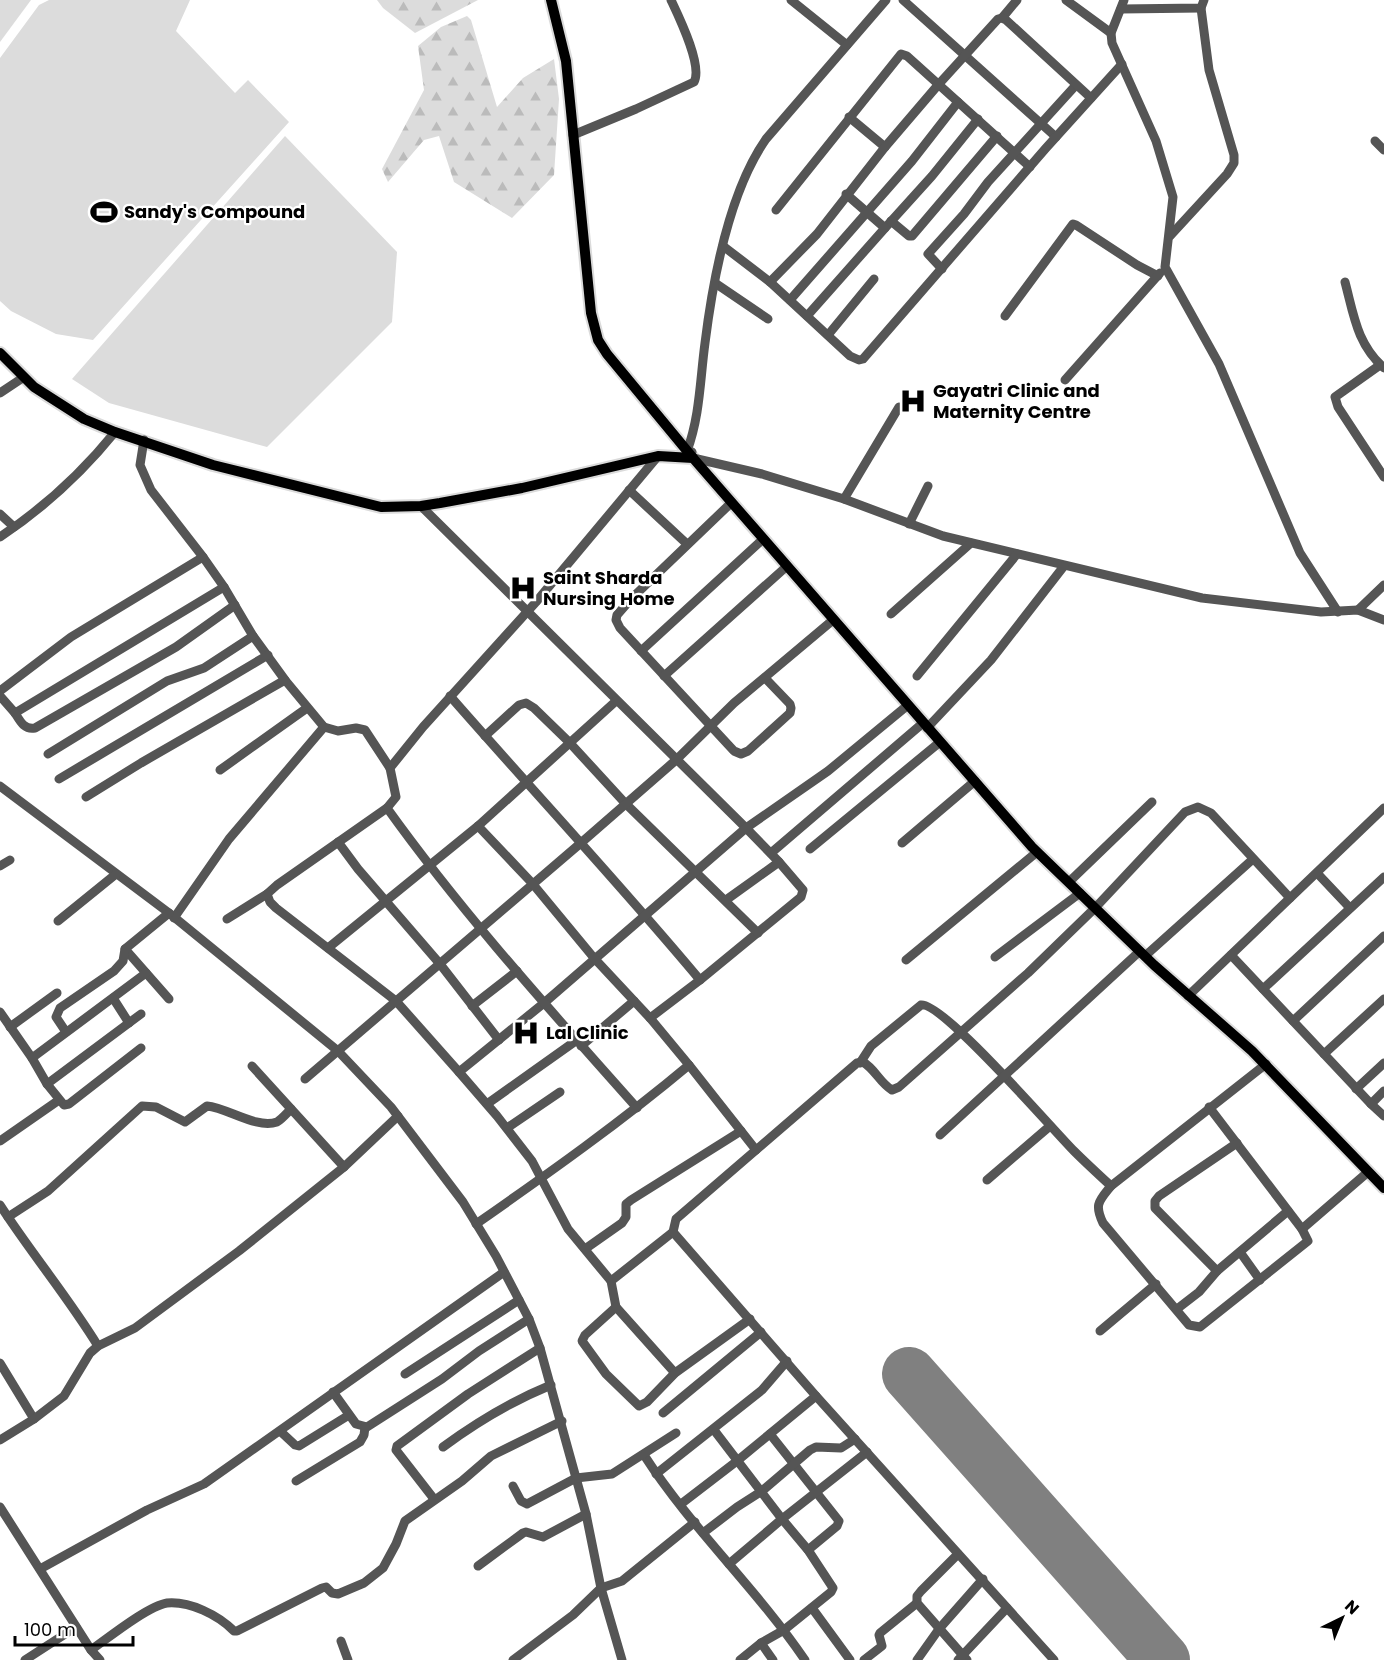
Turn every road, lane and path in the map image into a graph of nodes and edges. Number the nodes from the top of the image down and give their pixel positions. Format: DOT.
graph roads {
  1 [pos="551,0"];
  2 [pos="671,0"];
  3 [pos="791,0"];
  4 [pos="886,0"];
  5 [pos="903,0"];
  6 [pos="1017,0"];
  7 [pos="1066,0"];
  8 [pos="1122,4"];
  9 [pos="1202,4"];
  10 [pos="1002,18"];
  11 [pos="1112,33"];
  12 [pos="847,45"];
  13 [pos="965,56"];
  14 [pos="1122,64"];
  15 [pos="938,85"];
  16 [pos="1076,85"];
  17 [pos="1091,98"];
  18 [pos="958,102"];
  19 [pos="849,117"];
  20 [pos="978,119"];
  21 [pos="1041,124"];
  22 [pos="573,135"];
  23 [pos="997,136"];
  24 [pos="1056,137"];
  25 [pos="1375,141"];
  26 [pos="885,147"];
  27 [pos="1384,150"];
  28 [pos="1015,153"];
  29 [pos="1030,167"];
  30 [pos="846,194"];
  31 [pos="776,210"];
  32 [pos="866,212"];
  33 [pos="888,225"];
  34 [pos="1170,236"];
  35 [pos="723,246"];
  36 [pos="1165,267"];
  37 [pos="942,269"];
  38 [pos="1158,276"];
  39 [pos="874,279"];
  40 [pos="770,282"];
  41 [pos="1345,282"];
  42 [pos="715,283"];
  43 [pos="790,300"];
  44 [pos="807,316"];
  45 [pos="1005,316"];
  46 [pos="768,319"];
  47 [pos="828,335"];
  48 [pos="2,357"];
  49 [pos="1382,367"];
  50 [pos="24,377"];
  51 [pos="1065,380"];
  52 [pos="0,393"];
  53 [pos="899,407"];
  54 [pos="115,432"];
  55 [pos="144,440"];
  56 [pos="690,454"];
  57 [pos="658,456"];
  58 [pos="1384,477"];
  59 [pos="928,486"];
  60 [pos="629,490"];
  61 [pos="844,499"];
  62 [pos="731,503"];
  63 [pos="421,506"];
  64 [pos="0,514"];
  65 [pos="909,524"];
  66 [pos="14,527"];
  67 [pos="0,537"];
  68 [pos="762,540"];
  69 [pos="971,543"];
  70 [pos="687,544"];
  71 [pos="1017,554"];
  72 [pos="203,557"];
  73 [pos="1064,566"];
  74 [pos="786,567"];
  75 [pos="1384,585"];
  76 [pos="224,587"];
  77 [pos="235,605"];
  78 [pos="1358,610"];
  79 [pos="527,612"];
  80 [pos="1338,612"];
  81 [pos="891,614"];
  82 [pos="833,620"];
  83 [pos="1384,620"];
  84 [pos="254,636"];
  85 [pos="641,651"];
  86 [pos="268,655"];
  87 [pos="664,676"];
  88 [pos="917,676"];
  89 [pos="765,678"];
  90 [pos="285,680"];
  91 [pos="0,691"];
  92 [pos="0,696"];
  93 [pos="450,696"];
  94 [pos="616,701"];
  95 [pos="908,705"];
  96 [pos="307,708"];
  97 [pos="15,713"];
  98 [pos="710,725"];
  99 [pos="925,725"];
  100 [pos="324,727"];
  101 [pos="485,736"];
  102 [pos="569,742"];
  103 [pos="940,742"];
  104 [pos="48,754"];
  105 [pos="676,760"];
  106 [pos="390,768"];
  107 [pos="220,770"];
  108 [pos="59,779"];
  109 [pos="975,781"];
  110 [pos="526,784"];
  111 [pos="0,786"];
  112 [pos="86,797"];
  113 [pos="1152,802"];
  114 [pos="625,803"];
  115 [pos="387,808"];
  116 [pos="1384,808"];
  117 [pos="478,826"];
  118 [pos="746,828"];
  119 [pos="338,842"];
  120 [pos="582,842"];
  121 [pos="902,843"];
  122 [pos="810,849"];
  123 [pos="1037,852"];
  124 [pos="771,853"];
  125 [pos="1253,859"];
  126 [pos="10,860"];
  127 [pos="779,862"];
  128 [pos="429,866"];
  129 [pos="0,867"];
  130 [pos="696,871"];
  131 [pos="1317,873"];
  132 [pos="116,874"];
  133 [pos="1384,877"];
  134 [pos="1069,882"];
  135 [pos="532,883"];
  136 [pos="1080,893"];
  137 [pos="267,894"];
  138 [pos="1290,898"];
  139 [pos="726,900"];
  140 [pos="386,901"];
  141 [pos="1095,908"];
  142 [pos="1350,908"];
  143 [pos="172,916"];
  144 [pos="644,916"];
  145 [pos="227,919"];
  146 [pos="58,921"];
  147 [pos="482,928"];
  148 [pos="759,933"];
  149 [pos="1384,936"];
  150 [pos="125,948"];
  151 [pos="328,948"];
  152 [pos="1142,953"];
  153 [pos="1231,955"];
  154 [pos="995,957"];
  155 [pos="594,958"];
  156 [pos="906,960"];
  157 [pos="440,964"];
  158 [pos="516,971"];
  159 [pos="146,973"];
  160 [pos="700,980"];
  161 [pos="1263,989"];
  162 [pos="57,993"];
  163 [pos="1188,996"];
  164 [pos="113,998"];
  165 [pos="168,999"];
  166 [pos="1384,999"];
  167 [pos="396,1001"];
  168 [pos="634,1001"];
  169 [pos="544,1003"];
  170 [pos="472,1006"];
  171 [pos="0,1012"];
  172 [pos="141,1014"];
  173 [pos="650,1018"];
  174 [pos="1293,1021"];
  175 [pos="129,1023"];
  176 [pos="10,1027"];
  177 [pos="66,1032"];
  178 [pos="962,1033"];
  179 [pos="499,1040"];
  180 [pos="579,1043"];
  181 [pos="141,1048"];
  182 [pos="338,1051"];
  183 [pos="1324,1054"];
  184 [pos="32,1058"];
  185 [pos="860,1063"];
  186 [pos="1384,1063"];
  187 [pos="689,1065"];
  188 [pos="1266,1065"];
  189 [pos="252,1066"];
  190 [pos="459,1072"];
  191 [pos="1004,1076"];
  192 [pos="305,1079"];
  193 [pos="46,1084"];
  194 [pos="1356,1089"];
  195 [pos="1384,1091"];
  196 [pos="560,1092"];
  197 [pos="59,1100"];
  198 [pos="487,1104"];
  199 [pos="1371,1104"];
  200 [pos="1209,1107"];
  201 [pos="637,1108"];
  202 [pos="291,1109"];
  203 [pos="398,1116"];
  204 [pos="1384,1116"];
  205 [pos="1050,1126"];
  206 [pos="507,1128"];
  207 [pos="741,1131"];
  208 [pos="940,1135"];
  209 [pos="0,1141"];
  210 [pos="1237,1143"];
  211 [pos="756,1150"];
  212 [pos="344,1167"];
  213 [pos="1368,1172"];
  214 [pos="542,1178"];
  215 [pos="987,1180"];
  216 [pos="1111,1186"];
  217 [pos="1384,1188"];
  218 [pos="0,1205"];
  219 [pos="1288,1211"];
  220 [pos="8,1217"];
  221 [pos="476,1224"];
  222 [pos="1302,1229"];
  223 [pos="673,1232"];
  224 [pos="585,1249"];
  225 [pos="1240,1252"];
  226 [pos="1217,1271"];
  227 [pos="504,1272"];
  228 [pos="1260,1280"];
  229 [pos="611,1281"];
  230 [pos="1156,1284"];
  231 [pos="519,1300"];
  232 [pos="616,1307"];
  233 [pos="1177,1309"];
  234 [pos="529,1319"];
  235 [pos="750,1319"];
  236 [pos="1100,1331"];
  237 [pos="761,1332"];
  238 [pos="98,1347"];
  239 [pos="540,1348"];
  240 [pos="787,1361"];
  241 [pos="0,1363"];
  242 [pos="675,1373"];
  243 [pos="405,1374"];
  244 [pos="551,1385"];
  245 [pos="333,1392"];
  246 [pos="816,1396"];
  247 [pos="663,1413"];
  248 [pos="349,1415"];
  249 [pos="34,1419"];
  250 [pos="562,1421"];
  251 [pos="365,1427"];
  252 [pos="714,1430"];
  253 [pos="280,1431"];
  254 [pos="676,1432"];
  255 [pos="770,1434"];
  256 [pos="855,1439"];
  257 [pos="0,1440"];
  258 [pos="443,1447"];
  259 [pos="867,1452"];
  260 [pos="644,1455"];
  261 [pos="737,1461"];
  262 [pos="793,1464"];
  263 [pos="656,1474"];
  264 [pos="576,1478"];
  265 [pos="296,1481"];
  266 [pos="513,1486"];
  267 [pos="762,1491"];
  268 [pos="816,1494"];
  269 [pos="434,1499"];
  270 [pos="681,1504"];
  271 [pos="0,1507"];
  272 [pos="586,1514"];
  273 [pos="782,1519"];
  274 [pos="695,1522"];
  275 [pos="703,1533"];
  276 [pos="808,1550"];
  277 [pos="958,1554"];
  278 [pos="729,1564"];
  279 [pos="478,1566"];
  280 [pos="39,1569"];
  281 [pos="983,1579"];
  282 [pos="602,1588"];
  283 [pos="917,1603"];
  284 [pos="812,1608"];
  285 [pos="1007,1608"];
  286 [pos="76,1627"];
  287 [pos="939,1629"];
  288 [pos="784,1630"];
  289 [pos="341,1641"];
  290 [pos="761,1643"];
  291 [pos="92,1650"];
  292 [pos="751,1657"];
  293 [pos="963,1658"];
  294 [pos="25,1660"];
  295 [pos="100,1660"];
  296 [pos="348,1660"];
  297 [pos="513,1660"];
  298 [pos="622,1660"];
  299 [pos="740,1660"];
  300 [pos="773,1660"];
  301 [pos="805,1660"];
  302 [pos="850,1660"];
  303 [pos="864,1660"];
  304 [pos="917,1660"];
  305 [pos="1054,1660"];
  1 -- 22 [label="main road"];
  2 -- 22 [label="street"];
  3 -- 12 [label="street"];
  4 -- 12 [label="street"];
  5 -- 13 [label="street"];
  6 -- 10 [label="street"];
  7 -- 11 [label="street"];
  8 -- 9 [label="street"];
  8 -- 11 [label="street"];
  9 -- 34 [label="street"];
  10 -- 13 [label="street"];
  10 -- 16 [label="street"];
  11 -- 14 [label="street"];
  12 -- 35 [label="street"];
  13 -- 15 [label="street"];
  13 -- 21 [label="street"];
  14 -- 17 [label="street"];
  14 -- 34 [label="street"];
  15 -- 18 [label="street"];
  15 -- 19 [label="street"];
  15 -- 26 [label="street"];
  16 -- 17 [label="street"];
  16 -- 21 [label="street"];
  17 -- 24 [label="street"];
  18 -- 20 [label="street"];
  18 -- 32 [label="street"];
  19 -- 26 [label="street"];
  19 -- 31 [label="street"];
  20 -- 23 [label="street"];
  20 -- 33 [label="street"];
  21 -- 24 [label="street"];
  21 -- 28 [label="street"];
  22 -- 56 [label="main road"];
  23 -- 28 [label="street"];
  23 -- 33 [label="street"];
  24 -- 29 [label="street"];
  25 -- 27 [label="street"];
  26 -- 30 [label="street"];
  28 -- 29 [label="street"];
  28 -- 37 [label="street"];
  29 -- 37 [label="street"];
  30 -- 32 [label="street"];
  30 -- 40 [label="street"];
  32 -- 33 [label="street"];
  32 -- 43 [label="street"];
  33 -- 44 [label="street"];
  34 -- 36 [label="street"];
  35 -- 40 [label="street"];
  35 -- 42 [label="street"];
  36 -- 38 [label="street"];
  36 -- 80 [label="street"];
  37 -- 47 [label="street"];
  38 -- 45 [label="street"];
  38 -- 51 [label="street"];
  39 -- 47 [label="street"];
  40 -- 43 [label="street"];
  41 -- 49 [label="street"];
  42 -- 46 [label="street"];
  42 -- 56 [label="street"];
  43 -- 44 [label="street"];
  44 -- 47 [label="street"];
  48 -- 50 [label="main road"];
  49 -- 58 [label="street"];
  50 -- 52 [label="street"];
  50 -- 54 [label="main road"];
  53 -- 61 [label="street"];
  54 -- 55 [label="main road"];
  54 -- 66 [label="street"];
  55 -- 63 [label="main road"];
  55 -- 72 [label="street"];
  56 -- 57 [label="main road"];
  56 -- 61 [label="street"];
  56 -- 62 [label="main road"];
  57 -- 60 [label="street"];
  57 -- 63 [label="main road"];
  59 -- 65 [label="street"];
  60 -- 70 [label="street"];
  60 -- 79 [label="street"];
  61 -- 65 [label="street"];
  62 -- 68 [label="main road"];
  62 -- 70 [label="street"];
  63 -- 79 [label="street"];
  64 -- 66 [label="street"];
  65 -- 69 [label="street"];
  66 -- 67 [label="street"];
  68 -- 74 [label="main road"];
  68 -- 85 [label="street"];
  69 -- 71 [label="street"];
  69 -- 81 [label="street"];
  70 -- 85 [label="street"];
  71 -- 73 [label="street"];
  71 -- 88 [label="street"];
  72 -- 76 [label="street"];
  72 -- 91 [label="street"];
  73 -- 80 [label="street"];
  73 -- 99 [label="street"];
  74 -- 82 [label="main road"];
  74 -- 87 [label="street"];
  75 -- 78 [label="street"];
  76 -- 77 [label="street"];
  76 -- 97 [label="street"];
  77 -- 84 [label="street"];
  77 -- 97 [label="street"];
  78 -- 80 [label="street"];
  78 -- 83 [label="street"];
  79 -- 93 [label="street"];
  79 -- 94 [label="street"];
  82 -- 89 [label="street"];
  82 -- 95 [label="main road"];
  84 -- 86 [label="street"];
  84 -- 104 [label="street"];
  85 -- 87 [label="street"];
  86 -- 90 [label="street"];
  86 -- 108 [label="street"];
  87 -- 98 [label="street"];
  89 -- 98 [label="street"];
  89 -- 98 [label="street"];
  90 -- 96 [label="street"];
  90 -- 112 [label="street"];
  92 -- 97 [label="street"];
  93 -- 101 [label="street"];
  93 -- 106 [label="street"];
  94 -- 102 [label="street"];
  94 -- 105 [label="street"];
  95 -- 99 [label="main road"];
  95 -- 118 [label="street"];
  96 -- 100 [label="street"];
  96 -- 107 [label="street"];
  98 -- 105 [label="street"];
  99 -- 103 [label="main road"];
  99 -- 124 [label="street"];
  100 -- 106 [label="street"];
  100 -- 143 [label="street"];
  101 -- 102 [label="street"];
  101 -- 110 [label="street"];
  102 -- 110 [label="street"];
  102 -- 114 [label="street"];
  103 -- 109 [label="main road"];
  103 -- 122 [label="street"];
  105 -- 114 [label="street"];
  105 -- 118 [label="street"];
  106 -- 115 [label="street"];
  109 -- 121 [label="street"];
  109 -- 123 [label="main road"];
  110 -- 117 [label="street"];
  110 -- 120 [label="street"];
  111 -- 132 [label="street"];
  113 -- 134 [label="street"];
  114 -- 120 [label="street"];
  114 -- 130 [label="street"];
  115 -- 119 [label="street"];
  115 -- 128 [label="street"];
  116 -- 131 [label="street"];
  117 -- 128 [label="street"];
  117 -- 135 [label="street"];
  118 -- 124 [label="street"];
  118 -- 130 [label="street"];
  119 -- 137 [label="street"];
  119 -- 140 [label="street"];
  120 -- 135 [label="street"];
  120 -- 144 [label="street"];
  123 -- 134 [label="main road"];
  123 -- 156 [label="street"];
  124 -- 127 [label="street"];
  125 -- 138 [label="street"];
  125 -- 141 [label="street"];
  125 -- 152 [label="street"];
  126 -- 129 [label="street"];
  127 -- 139 [label="street"];
  127 -- 148 [label="street"];
  128 -- 140 [label="street"];
  128 -- 147 [label="street"];
  130 -- 139 [label="street"];
  130 -- 144 [label="street"];
  131 -- 138 [label="street"];
  131 -- 142 [label="street"];
  132 -- 143 [label="street"];
  132 -- 146 [label="street"];
  133 -- 142 [label="street"];
  134 -- 136 [label="main road"];
  135 -- 147 [label="street"];
  135 -- 155 [label="street"];
  136 -- 141 [label="main road"];
  136 -- 154 [label="street"];
  137 -- 145 [label="street"];
  137 -- 151 [label="street"];
  138 -- 153 [label="street"];
  139 -- 148 [label="street"];
  140 -- 151 [label="street"];
  140 -- 157 [label="street"];
  141 -- 152 [label="main road"];
  141 -- 178 [label="street"];
  142 -- 161 [label="street"];
  143 -- 150 [label="street"];
  143 -- 182 [label="street"];
  144 -- 155 [label="street"];
  144 -- 160 [label="street"];
  147 -- 157 [label="street"];
  147 -- 158 [label="street"];
  148 -- 160 [label="street"];
  149 -- 174 [label="street"];
  150 -- 159 [label="street"];
  150 -- 177 [label="street"];
  151 -- 167 [label="street"];
  152 -- 163 [label="main road"];
  152 -- 191 [label="street"];
  153 -- 161 [label="street"];
  153 -- 163 [label="street"];
  155 -- 168 [label="street"];
  155 -- 169 [label="street"];
  157 -- 167 [label="street"];
  157 -- 170 [label="street"];
  158 -- 169 [label="street"];
  158 -- 170 [label="street"];
  159 -- 164 [label="street"];
  159 -- 165 [label="street"];
  160 -- 173 [label="street"];
  161 -- 174 [label="street"];
  162 -- 176 [label="street"];
  163 -- 188 [label="main road"];
  164 -- 175 [label="street"];
  164 -- 177 [label="street"];
  166 -- 183 [label="street"];
  167 -- 182 [label="street"];
  167 -- 190 [label="street"];
  168 -- 173 [label="street"];
  168 -- 180 [label="street"];
  169 -- 179 [label="street"];
  169 -- 180 [label="street"];
  170 -- 179 [label="street"];
  171 -- 176 [label="street"];
  172 -- 175 [label="street"];
  173 -- 187 [label="street"];
  174 -- 183 [label="street"];
  175 -- 193 [label="street"];
  176 -- 184 [label="street"];
  177 -- 184 [label="street"];
  178 -- 185 [label="street"];
  178 -- 185 [label="street"];
  178 -- 191 [label="street"];
  179 -- 190 [label="street"];
  180 -- 198 [label="street"];
  180 -- 201 [label="street"];
  181 -- 197 [label="street"];
  182 -- 192 [label="street"];
  182 -- 203 [label="street"];
  183 -- 194 [label="street"];
  184 -- 193 [label="street"];
  185 -- 211 [label="street"];
  186 -- 194 [label="street"];
  187 -- 201 [label="street"];
  187 -- 207 [label="street"];
  188 -- 200 [label="street"];
  188 -- 213 [label="main road"];
  189 -- 202 [label="street"];
  190 -- 198 [label="street"];
  191 -- 205 [label="street"];
  191 -- 208 [label="street"];
  193 -- 197 [label="street"];
  194 -- 199 [label="street"];
  195 -- 199 [label="street"];
  196 -- 206 [label="street"];
  197 -- 209 [label="street"];
  198 -- 206 [label="street"];
  199 -- 204 [label="street"];
  200 -- 210 [label="street"];
  200 -- 216 [label="street"];
  201 -- 214 [label="street"];
  202 -- 212 [label="street"];
  202 -- 220 [label="street"];
  203 -- 212 [label="street"];
  203 -- 221 [label="street"];
  205 -- 215 [label="street"];
  205 -- 216 [label="street"];
  206 -- 214 [label="street"];
  207 -- 211 [label="street"];
  207 -- 224 [label="street"];
  210 -- 219 [label="street"];
  210 -- 226 [label="street"];
  211 -- 223 [label="street"];
  212 -- 238 [label="street"];
  213 -- 217 [label="main road"];
  213 -- 222 [label="street"];
  214 -- 221 [label="street"];
  214 -- 224 [label="street"];
  216 -- 230 [label="street"];
  218 -- 220 [label="street"];
  219 -- 222 [label="street"];
  219 -- 225 [label="street"];
  220 -- 238 [label="street"];
  221 -- 227 [label="street"];
  222 -- 228 [label="street"];
  223 -- 229 [label="street"];
  223 -- 235 [label="street"];
  224 -- 229 [label="street"];
  225 -- 226 [label="street"];
  225 -- 228 [label="street"];
  226 -- 233 [label="street"];
  227 -- 231 [label="street"];
  227 -- 245 [label="street"];
  228 -- 233 [label="street"];
  229 -- 232 [label="street"];
  230 -- 233 [label="street"];
  230 -- 236 [label="street"];
  231 -- 234 [label="street"];
  231 -- 243 [label="street"];
  232 -- 242 [label="street"];
  232 -- 242 [label="street"];
  234 -- 239 [label="street"];
  234 -- 251 [label="street"];
  235 -- 237 [label="street"];
  235 -- 242 [label="street"];
  237 -- 240 [label="street"];
  237 -- 247 [label="street"];
  238 -- 249 [label="street"];
  239 -- 244 [label="street"];
  239 -- 269 [label="street"];
  240 -- 246 [label="street"];
  240 -- 252 [label="street"];
  241 -- 249 [label="street"];
  244 -- 250 [label="street"];
  244 -- 258 [label="street"];
  245 -- 248 [label="street"];
  245 -- 253 [label="street"];
  246 -- 255 [label="street"];
  246 -- 256 [label="street"];
  248 -- 251 [label="street"];
  248 -- 253 [label="street"];
  249 -- 257 [label="street"];
  250 -- 264 [label="street"];
  250 -- 269 [label="street"];
  251 -- 265 [label="street"];
  252 -- 261 [label="street"];
  252 -- 263 [label="street"];
  253 -- 280 [label="street"];
  254 -- 260 [label="street"];
  255 -- 261 [label="street"];
  255 -- 262 [label="street"];
  256 -- 259 [label="street"];
  256 -- 262 [label="street"];
  259 -- 268 [label="street"];
  259 -- 277 [label="street"];
  260 -- 263 [label="street"];
  260 -- 264 [label="street"];
  261 -- 267 [label="street"];
  261 -- 270 [label="street"];
  262 -- 267 [label="street"];
  262 -- 268 [label="street"];
  263 -- 270 [label="street"];
  264 -- 266 [label="street"];
  264 -- 272 [label="street"];
  267 -- 273 [label="street"];
  267 -- 275 [label="street"];
  268 -- 273 [label="street"];
  268 -- 276 [label="street"];
  269 -- 291 [label="street"];
  270 -- 274 [label="street"];
  271 -- 280 [label="street"];
  272 -- 279 [label="street"];
  272 -- 282 [label="street"];
  273 -- 276 [label="street"];
  273 -- 278 [label="street"];
  274 -- 275 [label="street"];
  274 -- 282 [label="street"];
  275 -- 278 [label="street"];
  276 -- 284 [label="street"];
  277 -- 281 [label="street"];
  277 -- 283 [label="street"];
  278 -- 288 [label="street"];
  280 -- 286 [label="street"];
  281 -- 285 [label="street"];
  281 -- 287 [label="street"];
  282 -- 297 [label="street"];
  282 -- 298 [label="street"];
  283 -- 287 [label="street"];
  283 -- 303 [label="street"];
  284 -- 288 [label="street"];
  284 -- 302 [label="street"];
  285 -- 293 [label="street"];
  285 -- 305 [label="street"];
  286 -- 291 [label="street"];
  286 -- 294 [label="street"];
  287 -- 293 [label="street"];
  287 -- 304 [label="street"];
  288 -- 290 [label="street"];
  288 -- 301 [label="street"];
  289 -- 296 [label="street"];
  290 -- 292 [label="street"];
  290 -- 300 [label="street"];
  291 -- 295 [label="street"];
  292 -- 299 [label="street"];
}
